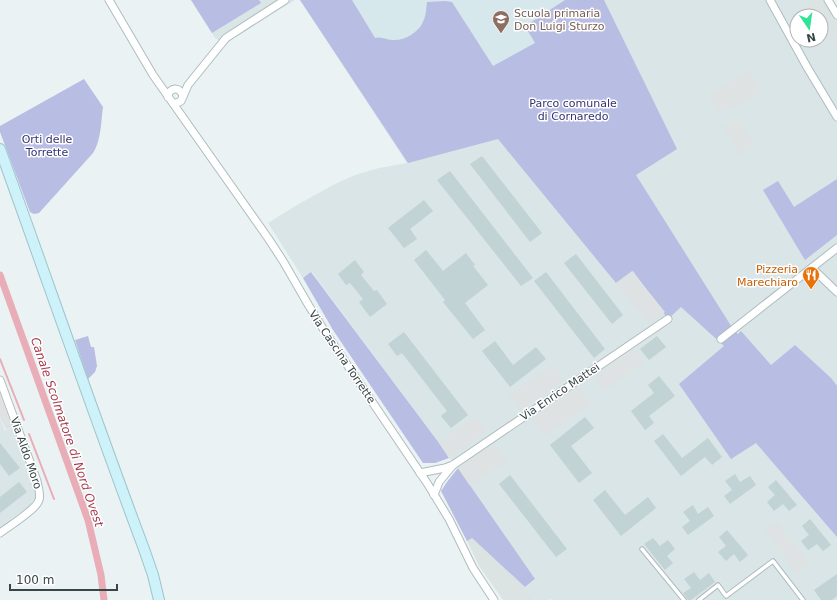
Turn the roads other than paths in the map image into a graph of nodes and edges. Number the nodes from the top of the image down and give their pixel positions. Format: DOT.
graph roads {
  1 [pos="109,0"];
  2 [pos="285,0"];
  3 [pos="770,0"];
  4 [pos="828,0"];
  5 [pos="837,15"];
  6 [pos="159,84"];
  7 [pos="188,85"];
  8 [pos="175,89"];
  9 [pos="182,98"];
  10 [pos="170,100"];
  11 [pos="837,117"];
  12 [pos="184,118"];
  13 [pos="0,149"];
  14 [pos="837,248"];
  15 [pos="812,268"];
  16 [pos="837,292"];
  17 [pos="668,319"];
  18 [pos="722,339"];
  19 [pos="0,380"];
  20 [pos="453,465"];
  21 [pos="420,473"];
  22 [pos="434,495"];
  23 [pos="0,533"];
  24 [pos="642,549"];
  25 [pos="159,600"];
  26 [pos="494,600"];
  27 [pos="684,600"];
  28 [pos="699,600"];
  29 [pos="803,600"];
  1 -- 6 [label="street, Via Cascina Torrette"];
  2 -- 7 [label="street"];
  3 -- 11 [label="street"];
  4 -- 5 [label="street"];
  6 -- 8 [label="street"];
  6 -- 10 [label="street, Via Cascina Torrette"];
  7 -- 8 [label="street"];
  7 -- 9 [label="street"];
  8 -- 9 [label="street"];
  8 -- 10 [label="street"];
  9 -- 10 [label="street"];
  9 -- 12 [label="street, Via Cascina Torrette"];
  10 -- 12 [label="street, Via Cascina Torrette"];
  12 -- 21 [label="street, Via Cascina Torrette"];
  13 -- 25 [label="main road"];
  14 -- 15 [label="street"];
  15 -- 16 [label="street"];
  15 -- 18 [label="street"];
  17 -- 20 [label="street, Via Enrico Mattei"];
  19 -- 23 [label="street, Via Aldo Moro"];
  20 -- 21 [label="street, Via Enrico Mattei"];
  20 -- 22 [label="street, Via Enrico Mattei"];
  21 -- 22 [label="street, Via Cascina Torrette"];
  22 -- 26 [label="street, Via Cascina Torrette"];
  24 -- 27 [label="lane"];
  28 -- 29 [label="lane"];
}
